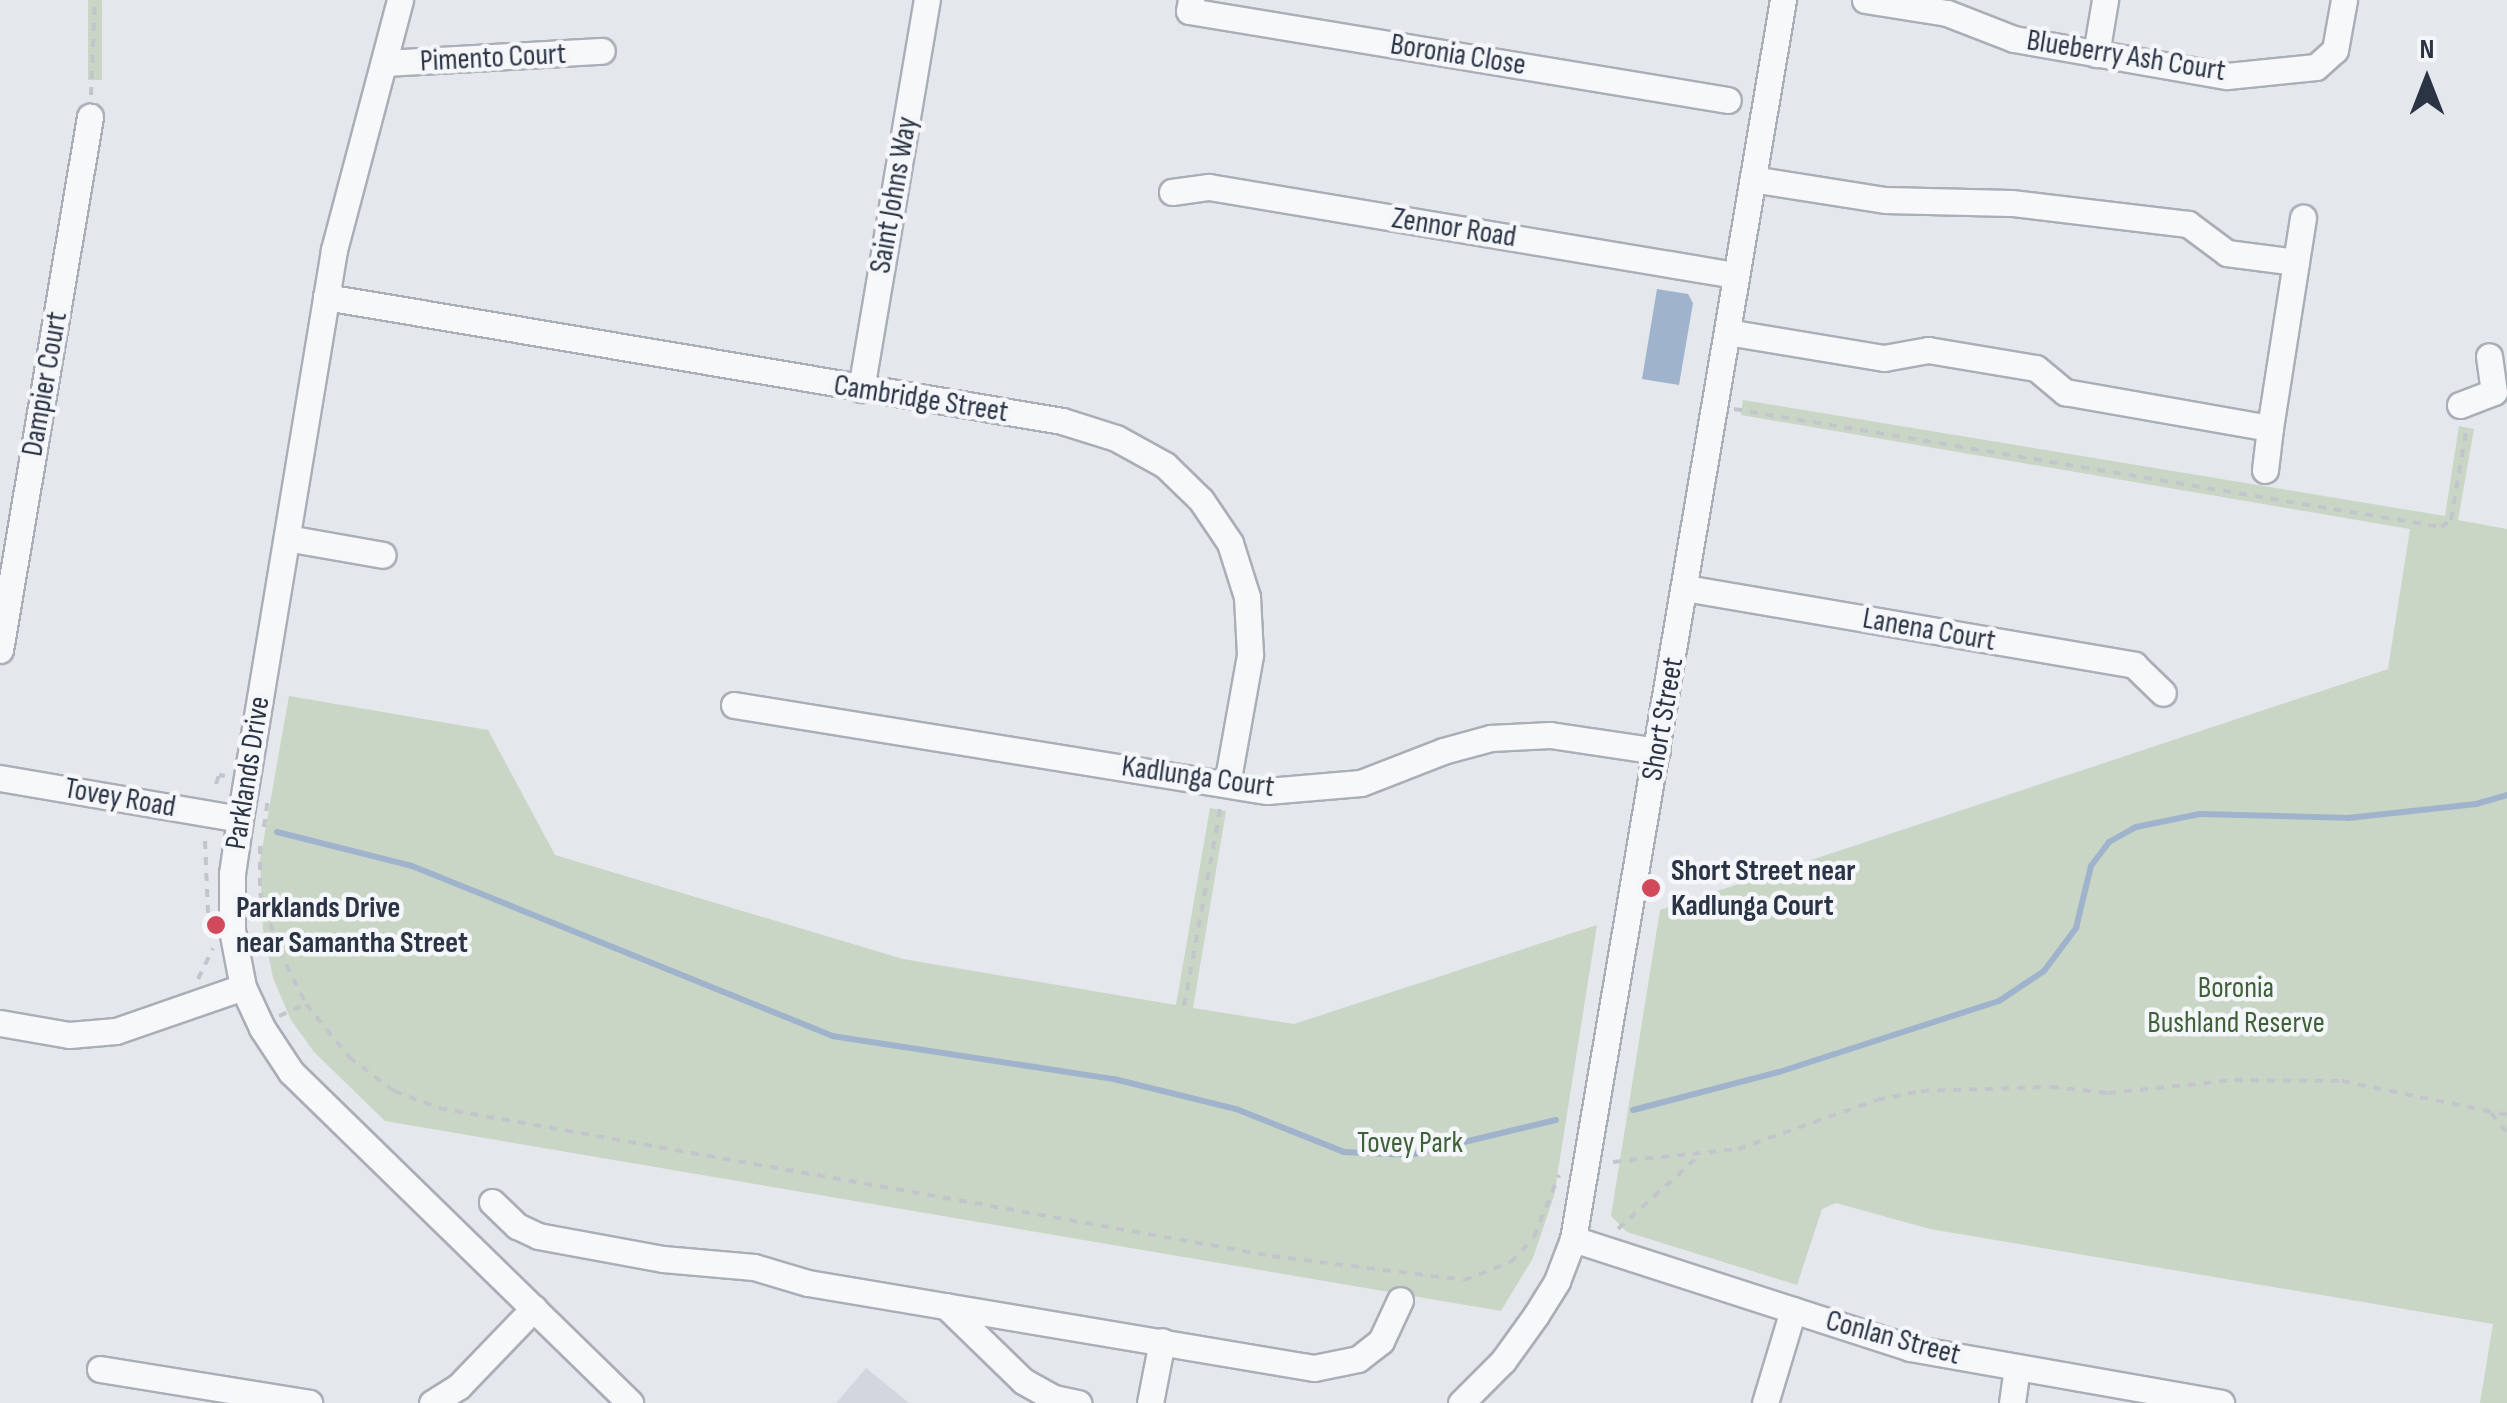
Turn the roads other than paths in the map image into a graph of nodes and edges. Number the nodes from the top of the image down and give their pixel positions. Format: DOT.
graph roads {
  1 [pos="400,0"];
  2 [pos="927,0"];
  3 [pos="1783,0"];
  4 [pos="1866,0"];
  5 [pos="2104,0"];
  6 [pos="2344,0"];
  7 [pos="1190,5"];
  8 [pos="602,52"];
  9 [pos="2096,54"];
  10 [pos="384,64"];
  11 [pos="1728,100"];
  12 [pos="90,118"];
  13 [pos="1753,178"];
  14 [pos="1172,192"];
  15 [pos="2303,218"];
  16 [pos="2296,262"];
  17 [pos="1735,275"];
  18 [pos="326,297"];
  19 [pos="1727,332"];
  20 [pos="2489,356"];
  21 [pos="861,389"];
  22 [pos="2483,398"];
  23 [pos="2270,428"];
  24 [pos="2265,470"];
  25 [pos="287,538"];
  26 [pos="383,555"];
  27 [pos="1686,588"];
  28 [pos="0,650"];
  29 [pos="2163,693"];
  30 [pos="734,705"];
  31 [pos="1657,751"];
  32 [pos="0,778"];
  33 [pos="1227,784"];
  34 [pos="240,819"];
  35 [pos="243,987"];
  36 [pos="0,1023"];
  37 [pos="492,1202"];
  38 [pos="1573,1239"];
  39 [pos="1400,1300"];
  40 [pos="946,1306"];
  41 [pos="534,1308"];
  42 [pos="1793,1310"];
  43 [pos="1162,1341"];
  44 [pos="2018,1368"];
  45 [pos="100,1369"];
  46 [pos="309,1403"];
  47 [pos="432,1403"];
  48 [pos="630,1403"];
  49 [pos="1078,1403"];
  50 [pos="1150,1403"];
  51 [pos="1462,1403"];
  52 [pos="1764,1403"];
  53 [pos="2012,1403"];
  54 [pos="2221,1403"];
  1 -- 10 [label="street, Parklands Drive"];
  2 -- 21 [label="street, Saint Johns Way"];
  3 -- 13 [label="street, Short Street"];
  4 -- 9 [label="street, Blueberry Ash Court"];
  5 -- 9 [label="street"];
  6 -- 9 [label="street, Blueberry Ash Court"];
  7 -- 11 [label="street, Boronia Close"];
  8 -- 10 [label="street, Pimento Court"];
  10 -- 18 [label="street, Parklands Drive"];
  12 -- 28 [label="street, Dampier Court"];
  13 -- 16 [label="street"];
  13 -- 17 [label="street, Short Street"];
  14 -- 17 [label="street, Zennor Road"];
  15 -- 16 [label="street"];
  16 -- 23 [label="street"];
  17 -- 19 [label="street, Short Street"];
  18 -- 21 [label="street, Cambridge Street"];
  18 -- 25 [label="street, Parklands Drive"];
  19 -- 23 [label="street"];
  19 -- 27 [label="street, Short Street"];
  20 -- 22 [label="street"];
  21 -- 33 [label="street, Cambridge Street"];
  23 -- 24 [label="street"];
  25 -- 26 [label="street"];
  25 -- 34 [label="street, Parklands Drive"];
  27 -- 29 [label="street, Lanena Court"];
  27 -- 31 [label="street, Short Street"];
  30 -- 33 [label="street, Kadlunga Court"];
  31 -- 33 [label="street, Kadlunga Court"];
  31 -- 38 [label="street, Short Street"];
  32 -- 34 [label="street, Tovey Road"];
  34 -- 35 [label="street, Parklands Drive"];
  35 -- 36 [label="street"];
  35 -- 41 [label="street, Parklands Drive"];
  37 -- 40 [label="street"];
  38 -- 42 [label="street, Conlan Street"];
  38 -- 51 [label="street, Short Street"];
  39 -- 43 [label="street"];
  40 -- 43 [label="street"];
  40 -- 49 [label="street"];
  41 -- 47 [label="street"];
  41 -- 48 [label="street, Parklands Drive"];
  42 -- 44 [label="street, Conlan Street"];
  42 -- 52 [label="street"];
  43 -- 50 [label="street"];
  44 -- 53 [label="street"];
  44 -- 54 [label="street, Conlan Street"];
  45 -- 46 [label="street"];
}
